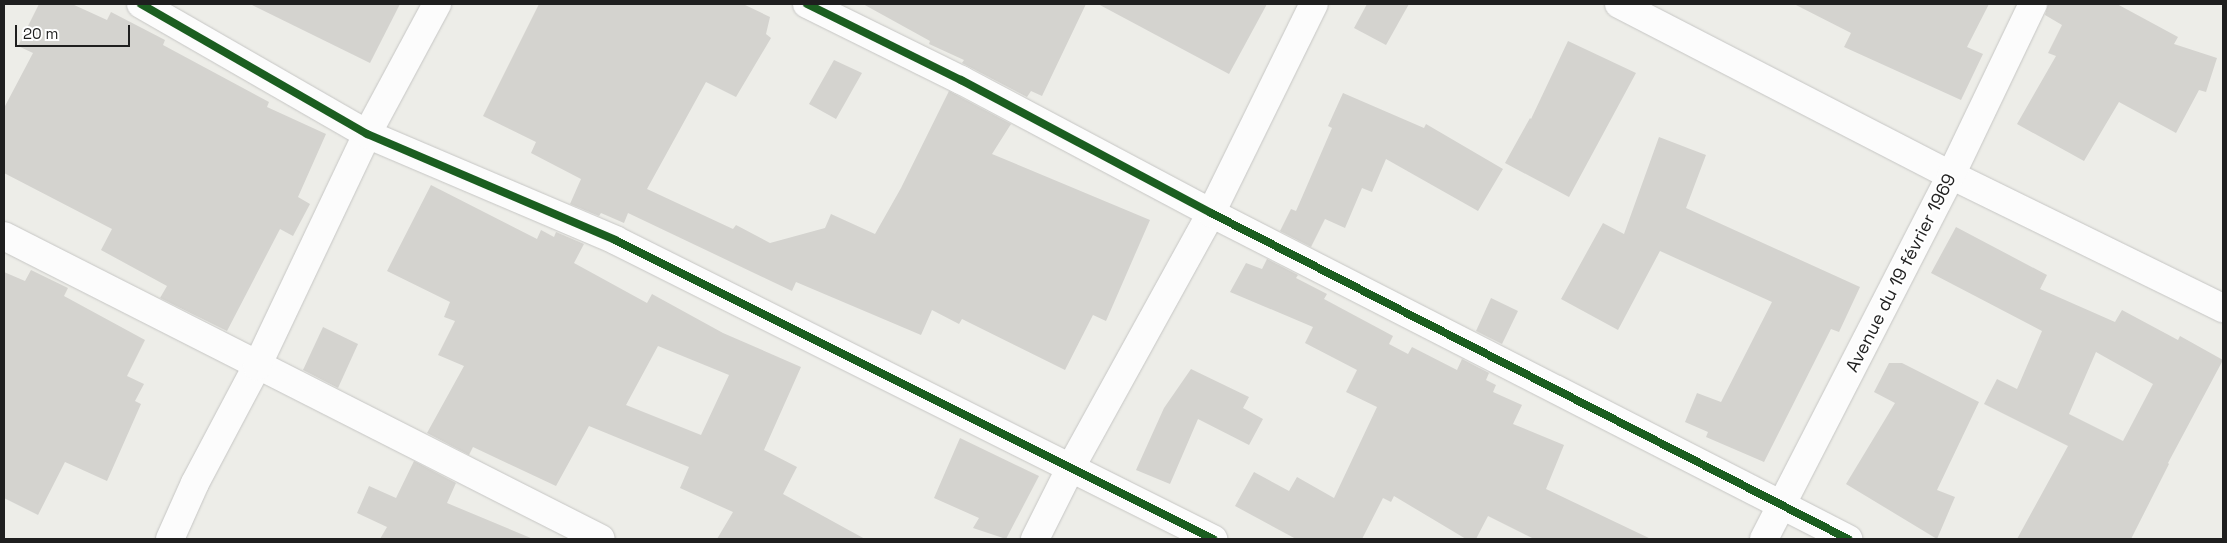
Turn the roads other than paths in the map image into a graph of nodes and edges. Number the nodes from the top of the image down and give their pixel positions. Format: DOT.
graph roads {
  1 [pos="141,4"];
  2 [pos="437,4"];
  3 [pos="807,4"];
  4 [pos="1314,4"];
  5 [pos="1619,4"];
  6 [pos="2033,4"];
  7 [pos="367,134"];
  8 [pos="1951,175"];
  9 [pos="1211,213"];
  10 [pos="4,236"];
  11 [pos="2223,308"];
  12 [pos="257,366"];
  13 [pos="1071,467"];
  14 [pos="1780,505"];
  15 [pos="170,539"];
  16 [pos="601,539"];
  17 [pos="1035,539"];
  18 [pos="1213,539"];
  19 [pos="1764,539"];
  20 [pos="1848,539"];
  1 -- 7 [label="street"];
  2 -- 7 [label="street"];
  3 -- 9 [label="street"];
  4 -- 9 [label="street"];
  5 -- 8 [label="street"];
  6 -- 8 [label="street, Avenue du 19 février 1969"];
  7 -- 12 [label="street"];
  7 -- 13 [label="street"];
  8 -- 11 [label="street"];
  8 -- 14 [label="street, Avenue du 19 février 1969"];
  9 -- 13 [label="street"];
  9 -- 14 [label="street"];
  10 -- 12 [label="street"];
  12 -- 15 [label="street"];
  12 -- 16 [label="street"];
  13 -- 17 [label="street"];
  13 -- 18 [label="street"];
  14 -- 19 [label="street, Avenue du 19 février 1969"];
  14 -- 20 [label="street"];
}
